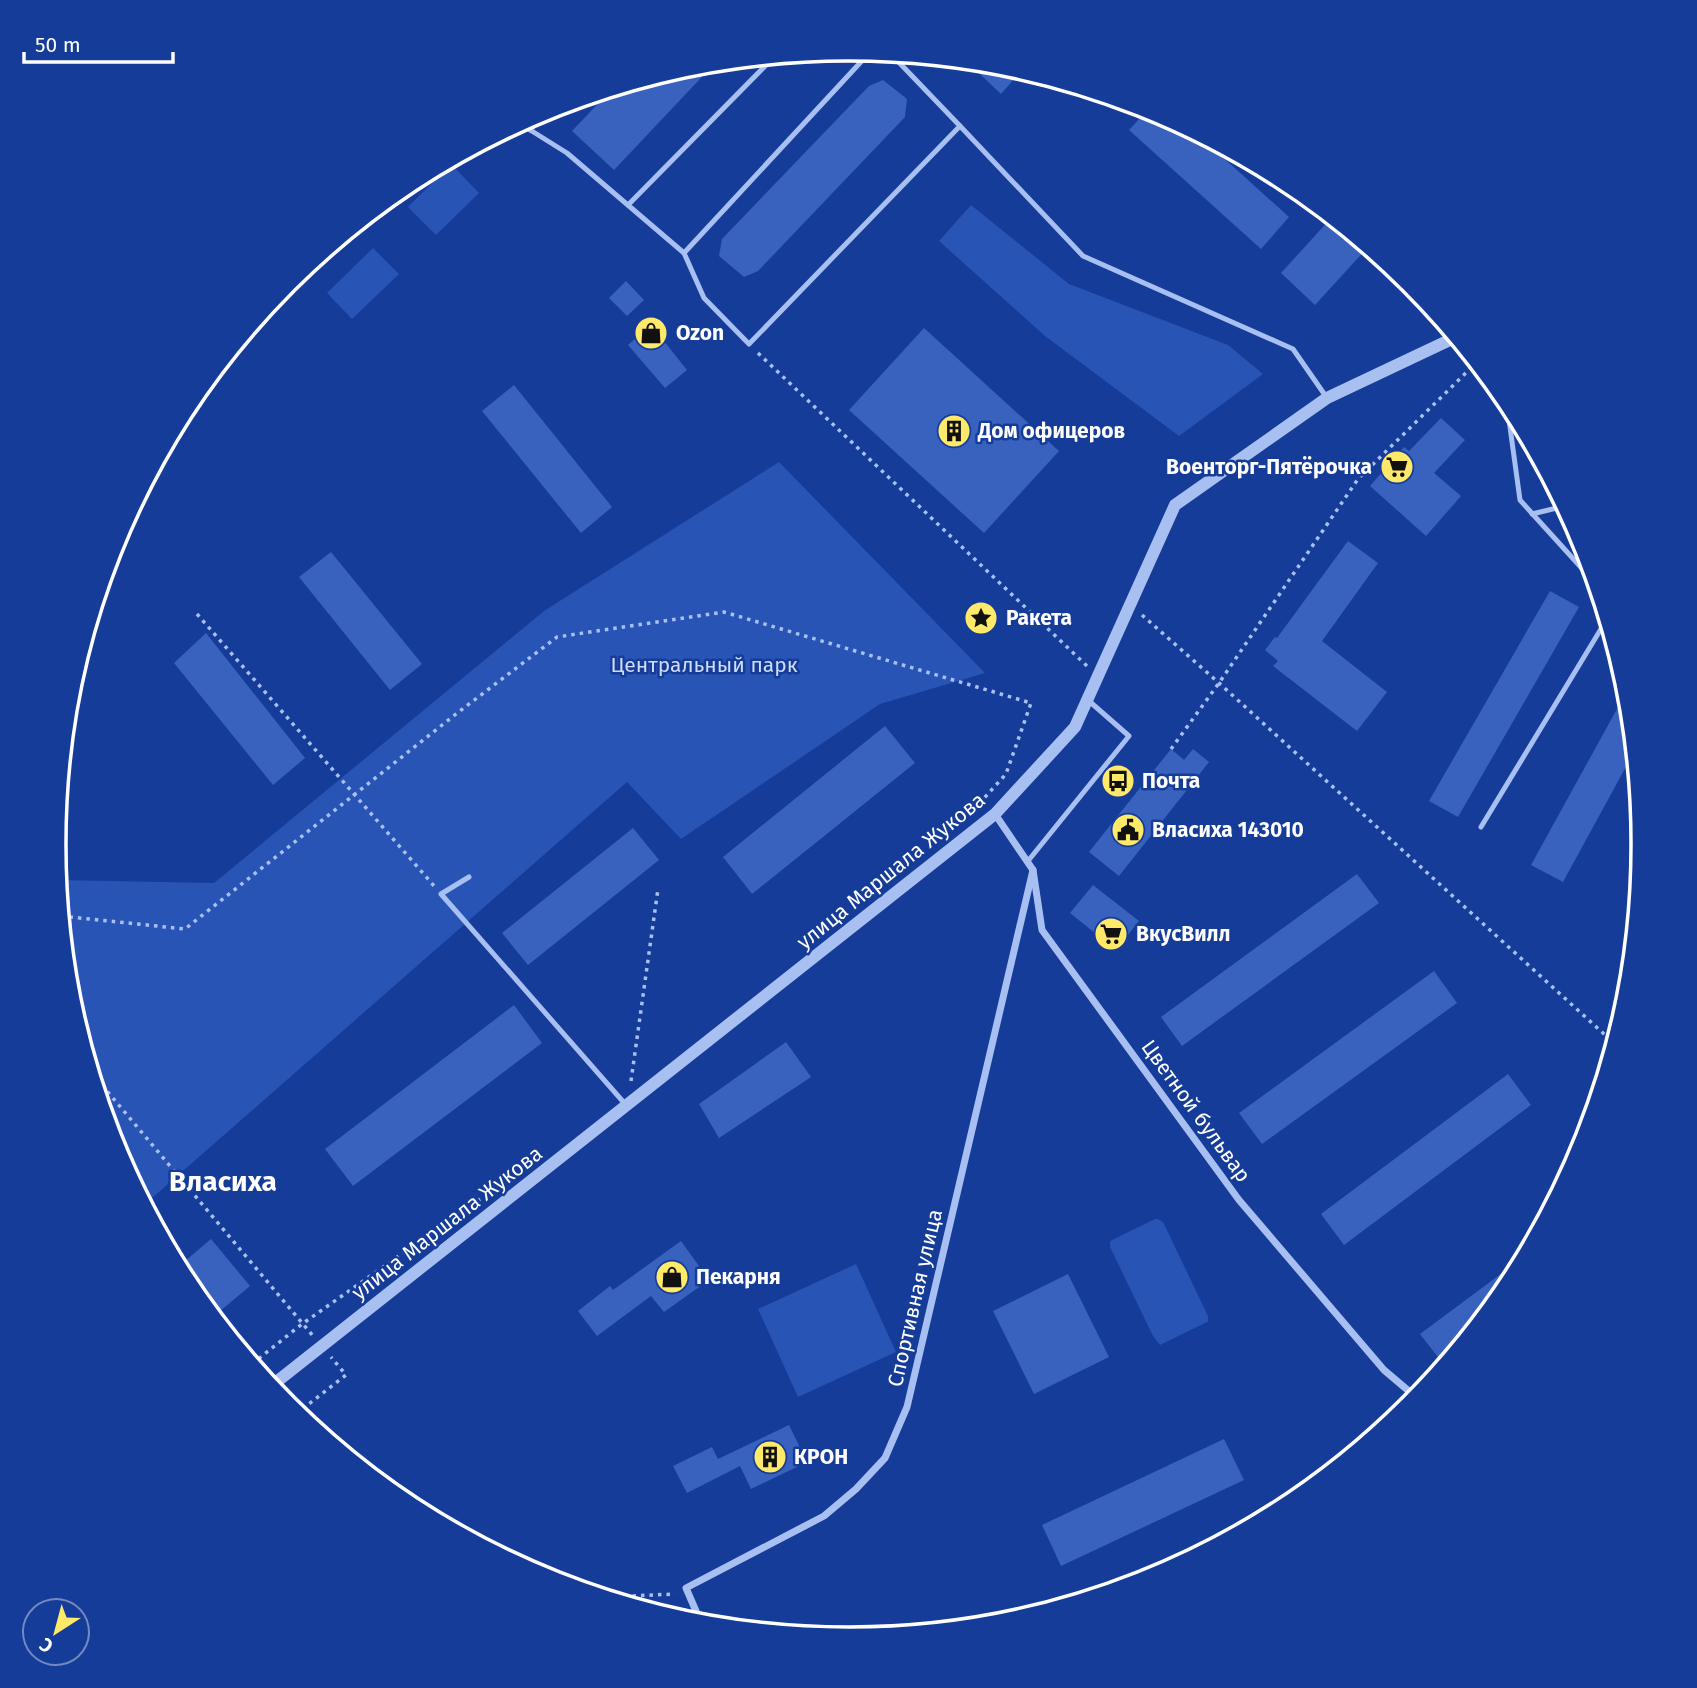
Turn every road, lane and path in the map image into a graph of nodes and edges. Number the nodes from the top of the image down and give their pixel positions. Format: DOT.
graph roads {
  1 [pos="862,62"];
  2 [pos="900,63"];
  3 [pos="765,66"];
  4 [pos="960,126"];
  5 [pos="530,130"];
  6 [pos="628,205"];
  7 [pos="684,253"];
  8 [pos="1448,341"];
  9 [pos="749,344"];
  10 [pos="1470,369"];
  11 [pos="1327,398"];
  12 [pos="1510,427"];
  13 [pos="1556,508"];
  14 [pos="1532,514"];
  15 [pos="1580,566"];
  16 [pos="1130,605"];
  17 [pos="197,614"];
  18 [pos="1601,629"];
  19 [pos="1098,676"];
  20 [pos="1219,683"];
  21 [pos="1087,700"];
  22 [pos="1171,749"];
  23 [pos="355,795"];
  24 [pos="973,810"];
  25 [pos="995,814"];
  26 [pos="1481,827"];
  27 [pos="1028,861"];
  28 [pos="1033,870"];
  29 [pos="468,877"];
  30 [pos="659,889"];
  31 [pos="441,894"];
  32 [pos="69,917"];
  33 [pos="1607,1037"];
  34 [pos="105,1088"];
  35 [pos="624,1102"];
  36 [pos="484,1196"];
  37 [pos="302,1324"];
  38 [pos="322,1346"];
  39 [pos="259,1359"];
  40 [pos="279,1380"];
  41 [pos="1408,1390"];
  42 [pos="305,1407"];
  43 [pos="688,1594"];
  44 [pos="633,1596"];
  45 [pos="696,1612"];
  1 -- 7 [label="lane"];
  2 -- 4 [label="lane"];
  3 -- 6 [label="lane"];
  4 -- 9 [label="lane"];
  4 -- 11 [label="lane"];
  5 -- 6 [label="lane"];
  6 -- 7 [label="lane"];
  7 -- 9 [label="lane"];
  8 -- 11 [label="street, улица Маршала Жукова"];
  9 -- 19 [label="path"];
  10 -- 20 [label="path"];
  11 -- 16 [label="street, улица Маршала Жукова"];
  12 -- 14 [label="lane"];
  13 -- 14 [label="lane"];
  14 -- 15 [label="lane"];
  16 -- 19 [label="street, улица Маршала Жукова"];
  16 -- 20 [label="path"];
  17 -- 23 [label="path"];
  18 -- 26 [label="lane"];
  19 -- 21 [label="street, улица Маршала Жукова"];
  20 -- 22 [label="path"];
  20 -- 33 [label="path"];
  21 -- 25 [label="street, улица Маршала Жукова"];
  21 -- 27 [label="lane"];
  23 -- 24 [label="path"];
  23 -- 31 [label="path"];
  23 -- 32 [label="path"];
  25 -- 27 [label="street, Цветной бульвар"];
  25 -- 35 [label="street, улица Маршала Жукова"];
  27 -- 28 [label="street, Цветной бульвар"];
  28 -- 41 [label="street, Цветной бульвар"];
  28 -- 43 [label="street, Спортивная улица"];
  29 -- 31 [label="lane"];
  30 -- 35 [label="path"];
  31 -- 35 [label="lane"];
  34 -- 37 [label="path"];
  35 -- 38 [label="street, улица Маршала Жукова"];
  36 -- 37 [label="path"];
  37 -- 38 [label="path"];
  37 -- 39 [label="path"];
  38 -- 40 [label="street, улица Маршала Жукова"];
  38 -- 42 [label="path"];
  43 -- 44 [label="path"];
  43 -- 45 [label="street"];
}
